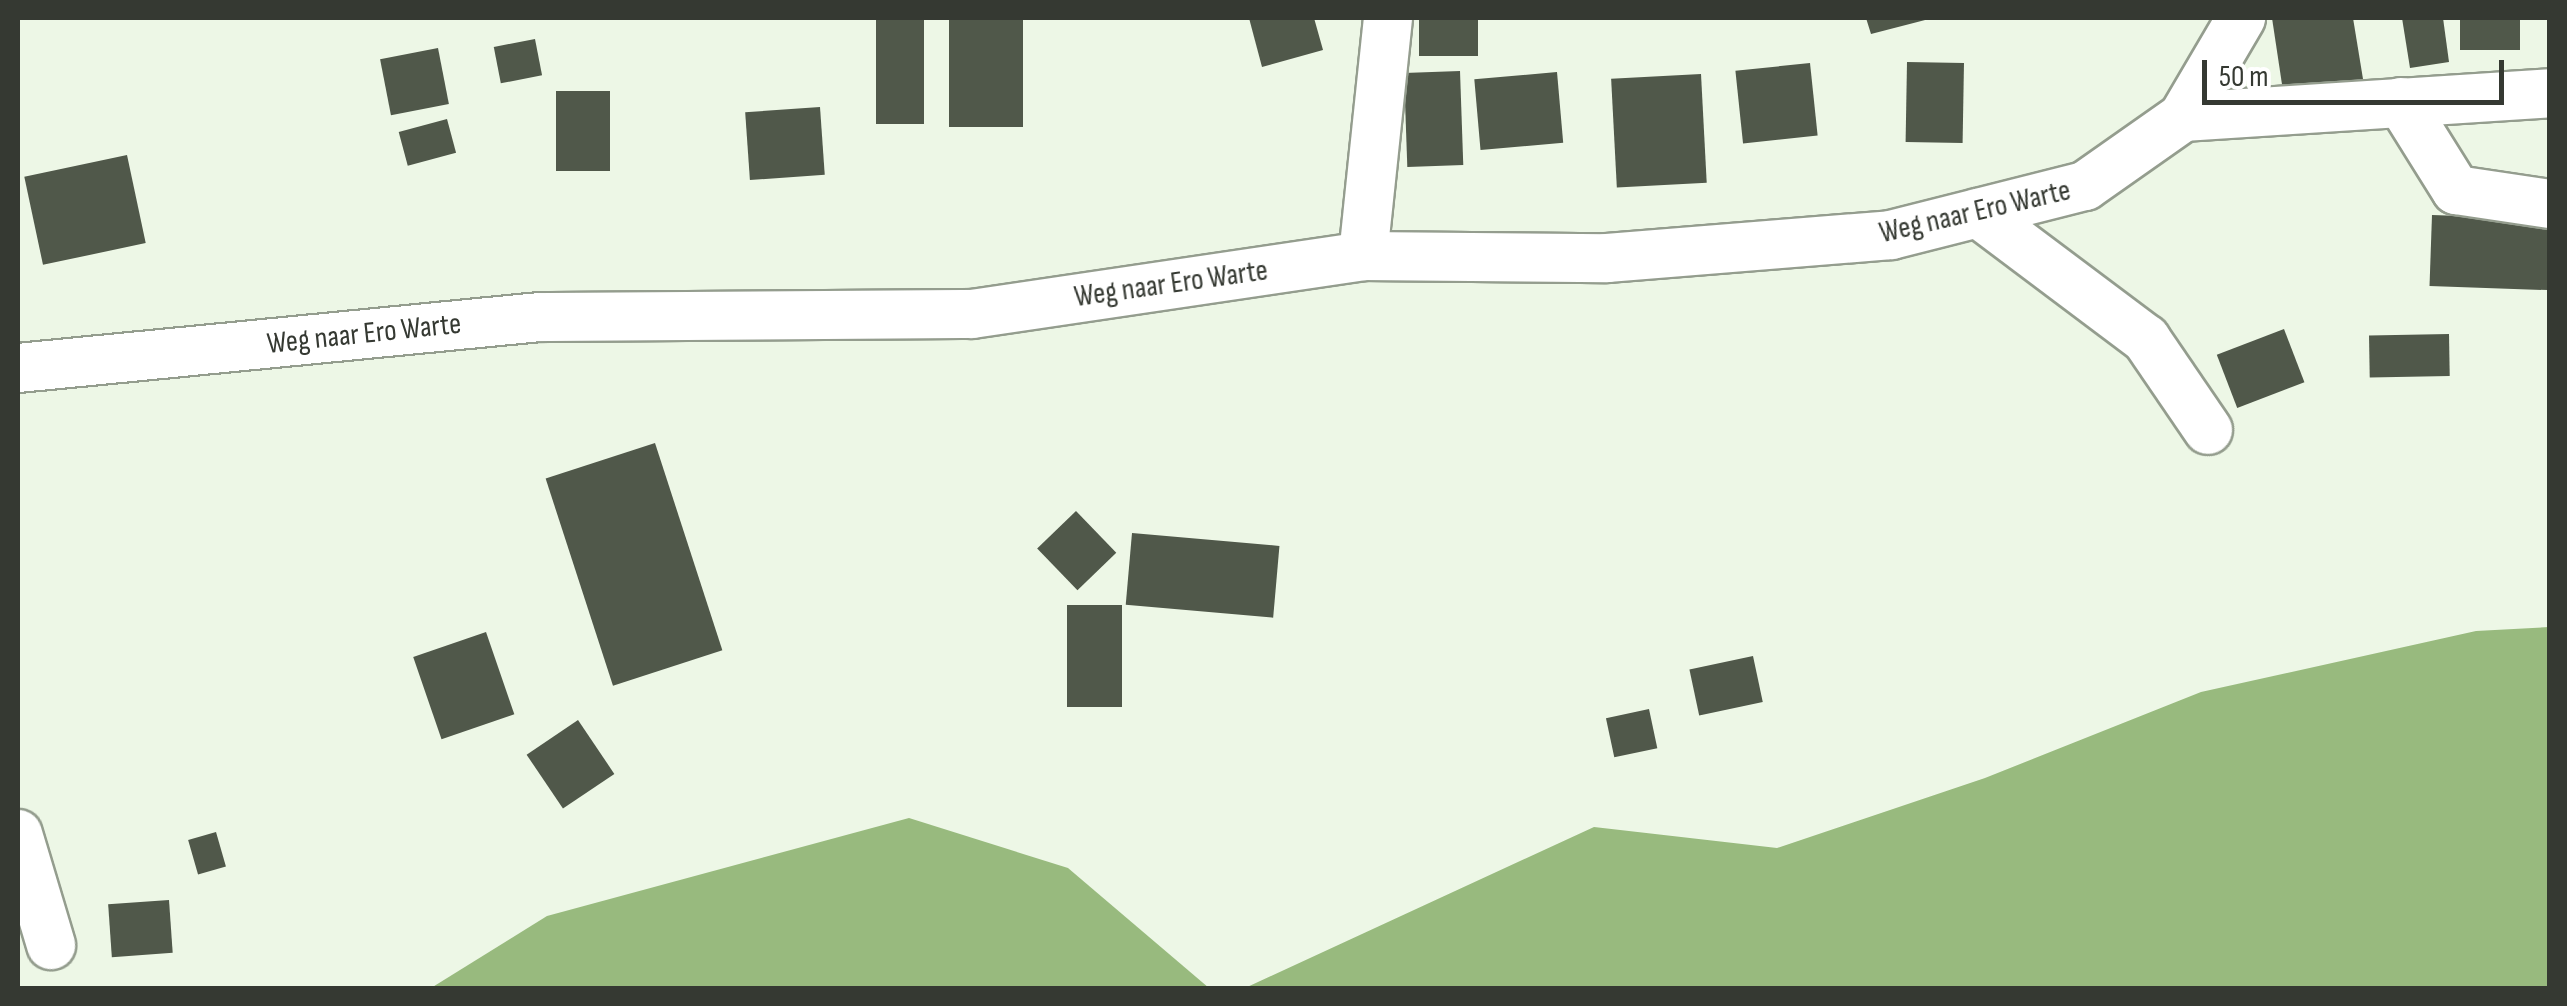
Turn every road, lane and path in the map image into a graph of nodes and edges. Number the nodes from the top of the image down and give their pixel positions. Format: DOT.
graph roads {
  1 [pos="1388,18"];
  2 [pos="2240,18"];
  3 [pos="2550,93"];
  4 [pos="2402,102"];
  5 [pos="2183,117"];
  6 [pos="2550,204"];
  7 [pos="1978,213"];
  8 [pos="1363,256"];
  9 [pos="18,368"];
  10 [pos="2208,430"];
  11 [pos="18,834"];
  12 [pos="52,945"];
  1 -- 8 [label="street"];
  2 -- 5 [label="street, Weg naar Ero Warte"];
  3 -- 4 [label="street"];
  4 -- 5 [label="street"];
  4 -- 6 [label="street"];
  5 -- 7 [label="street, Weg naar Ero Warte"];
  7 -- 8 [label="street, Weg naar Ero Warte"];
  7 -- 10 [label="street"];
  8 -- 9 [label="street, Weg naar Ero Warte"];
  11 -- 12 [label="street"];
}
